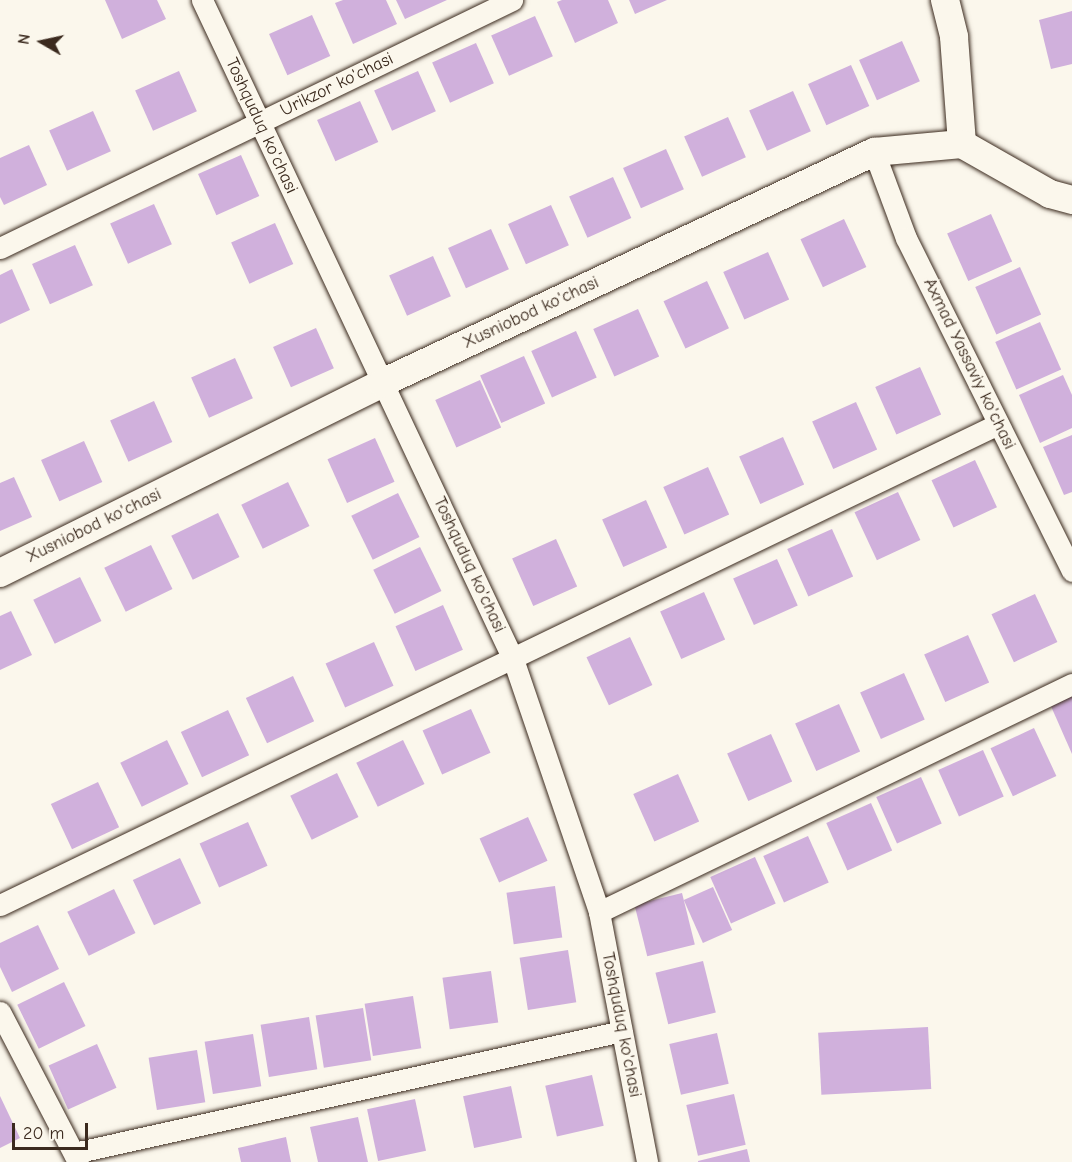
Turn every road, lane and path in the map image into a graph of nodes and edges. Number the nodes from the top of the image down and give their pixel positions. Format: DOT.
graph roads {
  1 [pos="202,0"];
  2 [pos="512,0"];
  3 [pos="945,0"];
  4 [pos="260,123"];
  5 [pos="962,144"];
  6 [pos="874,152"];
  7 [pos="1072,200"];
  8 [pos="0,248"];
  9 [pos="382,383"];
  10 [pos="998,424"];
  11 [pos="1072,571"];
  12 [pos="0,573"];
  13 [pos="513,659"];
  14 [pos="1072,684"];
  15 [pos="0,905"];
  16 [pos="599,912"];
  17 [pos="0,1012"];
  18 [pos="622,1031"];
  19 [pos="76,1158"];
  20 [pos="647,1162"];
  1 -- 4 [label="street, Toshquduq ko'chasi"];
  2 -- 4 [label="street, Urikzor ko'chasi"];
  3 -- 5 [label="street"];
  4 -- 8 [label="street, Urikzor ko'chasi"];
  4 -- 9 [label="street, Toshquduq ko'chasi"];
  5 -- 6 [label="street, Xusniobod ko'chasi"];
  5 -- 7 [label="street"];
  6 -- 9 [label="street, Xusniobod ko'chasi"];
  6 -- 10 [label="street, Axmad Yassaviy ko'chasi"];
  9 -- 12 [label="street, Xusniobod ko'chasi"];
  9 -- 13 [label="street, Toshquduq ko'chasi"];
  10 -- 11 [label="street, Axmad Yassaviy ko'chasi"];
  10 -- 13 [label="street"];
  13 -- 15 [label="street"];
  13 -- 16 [label="street, Toshquduq ko'chasi"];
  14 -- 16 [label="street"];
  16 -- 18 [label="street, Toshquduq ko'chasi"];
  17 -- 19 [label="street"];
  18 -- 19 [label="street"];
  18 -- 20 [label="street, Toshquduq ko'chasi"];
}
